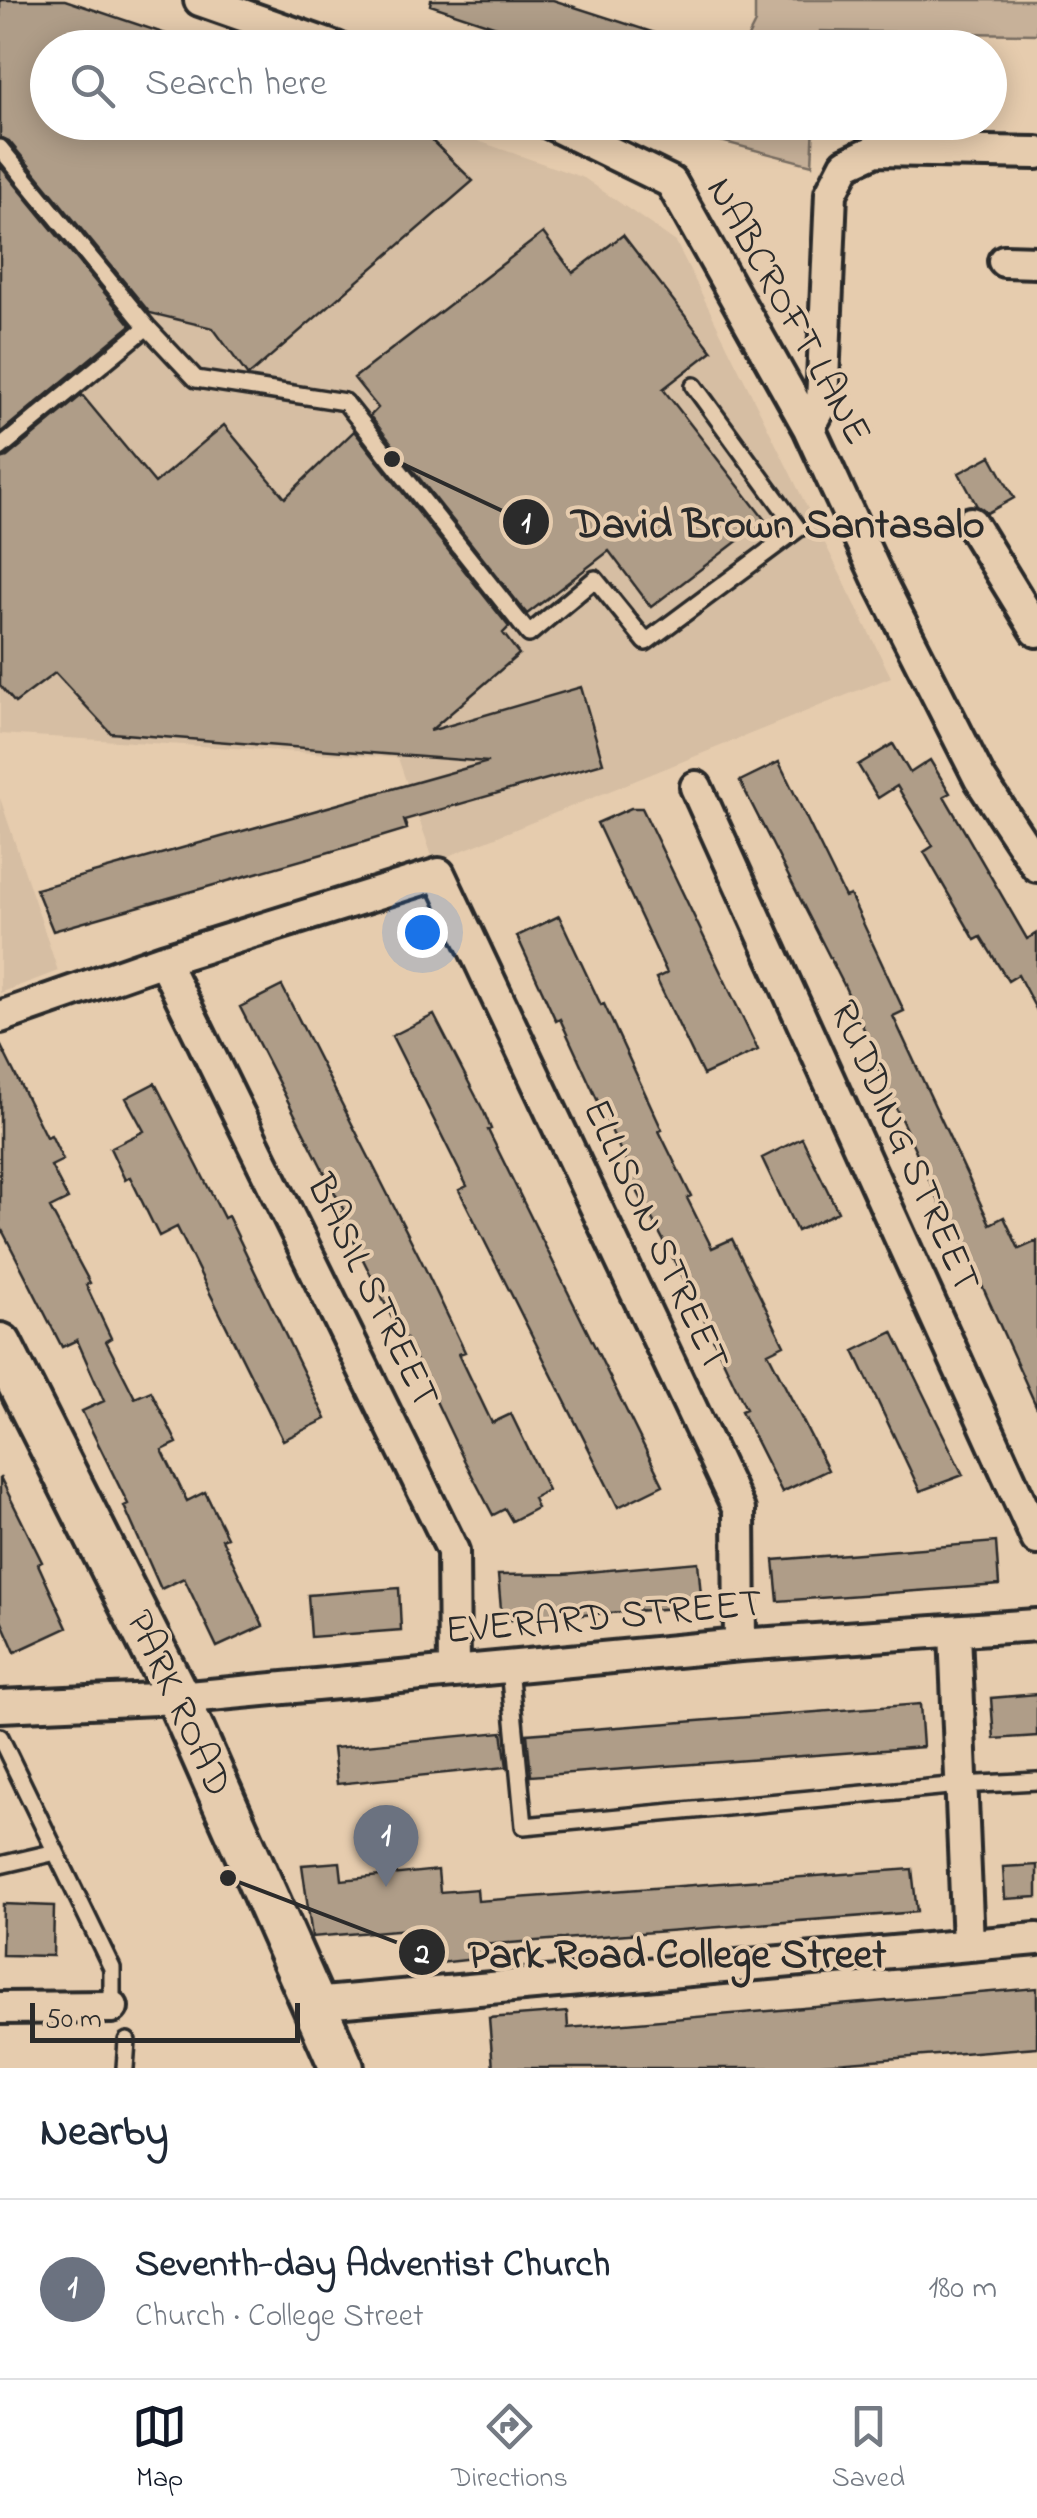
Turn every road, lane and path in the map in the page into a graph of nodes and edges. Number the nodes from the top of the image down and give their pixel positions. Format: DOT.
graph roads {
  1 [pos="200,0"];
  2 [pos="285,30"];
  3 [pos="585,140"];
  4 [pos="0,148"];
  5 [pos="1037,152"];
  6 [pos="1004,261"];
  7 [pos="1037,262"];
  8 [pos="146,327"];
  9 [pos="694,386"];
  10 [pos="810,428"];
  11 [pos="0,448"];
  12 [pos="971,523"];
  13 [pos="1037,631"];
  14 [pos="696,787"];
  15 [pos="1037,866"];
  16 [pos="164,960"];
  17 [pos="0,1017"];
  18 [pos="0,1345"];
  19 [pos="1037,1539"];
  20 [pos="1037,1625"];
  21 [pos="956,1632"];
  22 [pos="740,1645"];
  23 [pos="509,1668"];
  24 [pos="454,1672"];
  25 [pos="178,1698"];
  26 [pos="0,1706"];
  27 [pos="0,1737"];
  28 [pos="1037,1781"];
  29 [pos="960,1785"];
  30 [pos="56,1852"];
  31 [pos="0,1865"];
  32 [pos="1037,1939"];
  33 [pos="968,1944"];
  34 [pos="312,2004"];
  35 [pos="112,2007"];
  36 [pos="0,2008"];
  37 [pos="127,2041"];
  38 [pos="125,2068"];
  39 [pos="342,2068"];
  1 -- 2 [label="street"];
  3 -- 10 [label="street, NABCROFT LANE"];
  4 -- 8 [label="lane"];
  5 -- 10 [label="street"];
  6 -- 7 [label="street"];
  8 -- 9 [label="lane"];
  8 -- 11 [label="lane"];
  10 -- 15 [label="street, NABCROFT LANE"];
  12 -- 13 [label="street"];
  14 -- 19 [label="street, RUDDING STREET"];
  16 -- 17 [label="street"];
  16 -- 22 [label="street, ELLISON STREET"];
  16 -- 24 [label="street, BASIL STREET"];
  18 -- 25 [label="street, PARK ROAD"];
  20 -- 21 [label="street, EVERARD STREET"];
  21 -- 22 [label="street, EVERARD STREET"];
  21 -- 29 [label="street"];
  22 -- 23 [label="street, EVERARD STREET"];
  23 -- 24 [label="street, EVERARD STREET"];
  23 -- 29 [label="lane"];
  24 -- 25 [label="street, EVERARD STREET"];
  25 -- 26 [label="street, EVERARD STREET"];
  25 -- 34 [label="street, PARK ROAD"];
  27 -- 30 [label="lane"];
  28 -- 29 [label="lane"];
  29 -- 33 [label="street"];
  30 -- 31 [label="lane"];
  30 -- 35 [label="lane"];
  32 -- 33 [label="street"];
  33 -- 34 [label="street"];
  34 -- 39 [label="street, PARK ROAD"];
  35 -- 36 [label="street"];
  37 -- 38 [label="lane"];
}
